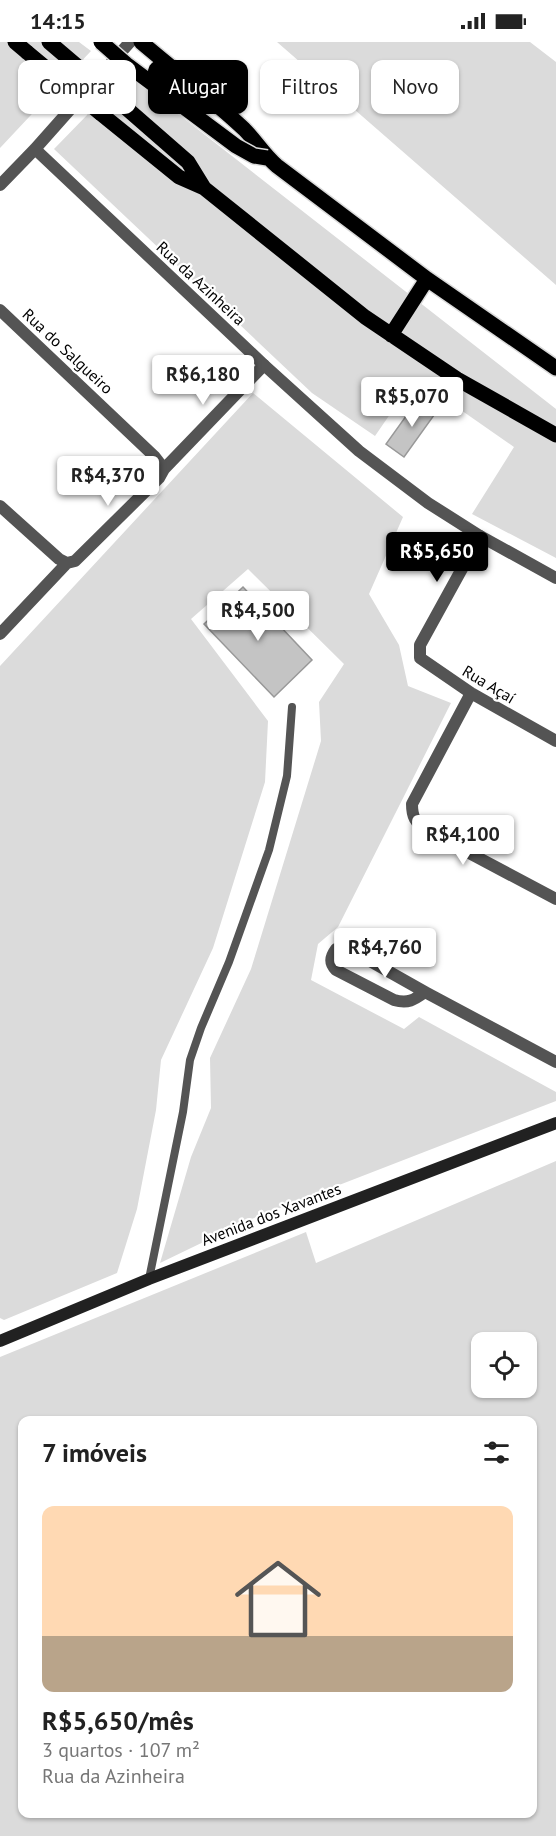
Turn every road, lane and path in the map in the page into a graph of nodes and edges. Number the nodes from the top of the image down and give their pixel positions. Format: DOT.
graph roads {
  1 [pos="15,42"];
  2 [pos="49,42"];
  3 [pos="101,42"];
  4 [pos="130,42"];
  5 [pos="141,42"];
  6 [pos="39,144"];
  7 [pos="272,162"];
  8 [pos="0,185"];
  9 [pos="208,192"];
  10 [pos="428,279"];
  11 [pos="0,310"];
  12 [pos="391,335"];
  13 [pos="264,365"];
  14 [pos="556,368"];
  15 [pos="556,435"];
  16 [pos="164,468"];
  17 [pos="0,506"];
  18 [pos="480,536"];
  19 [pos="71,562"];
  20 [pos="556,578"];
  21 [pos="0,634"];
  22 [pos="471,693"];
  23 [pos="292,707"];
  24 [pos="556,741"];
  25 [pos="556,899"];
  26 [pos="426,992"];
  27 [pos="556,1062"];
  28 [pos="556,1123"];
  29 [pos="148,1279"];
  30 [pos="2,1338"];
  1 -- 9 [label="main road, bridge"];
  2 -- 9 [label="main road, bridge"];
  3 -- 7 [label="main road, bridge"];
  4 -- 6 [label="street"];
  5 -- 7 [label="main road"];
  6 -- 8 [label="street"];
  6 -- 13 [label="street, Rua da Azinheira"];
  7 -- 10 [label="main road"];
  9 -- 12 [label="main road"];
  10 -- 12 [label="main road"];
  10 -- 14 [label="main road"];
  11 -- 16 [label="street, Rua do Salgueiro"];
  12 -- 15 [label="main road"];
  13 -- 16 [label="street"];
  13 -- 18 [label="street, Rua da Azinheira"];
  16 -- 19 [label="street"];
  17 -- 19 [label="street"];
  18 -- 20 [label="street, Rua da Azinheira"];
  18 -- 22 [label="street, Rua Açaí"];
  19 -- 21 [label="street"];
  22 -- 24 [label="street, Rua Açaí"];
  22 -- 25 [label="street"];
  23 -- 29 [label="lane"];
  26 -- 26 [label="street"];
  26 -- 27 [label="street"];
  28 -- 29 [label="main road, Avenida dos Xavantes"];
  29 -- 30 [label="main road, Avenida dos Xavantes"];
}
